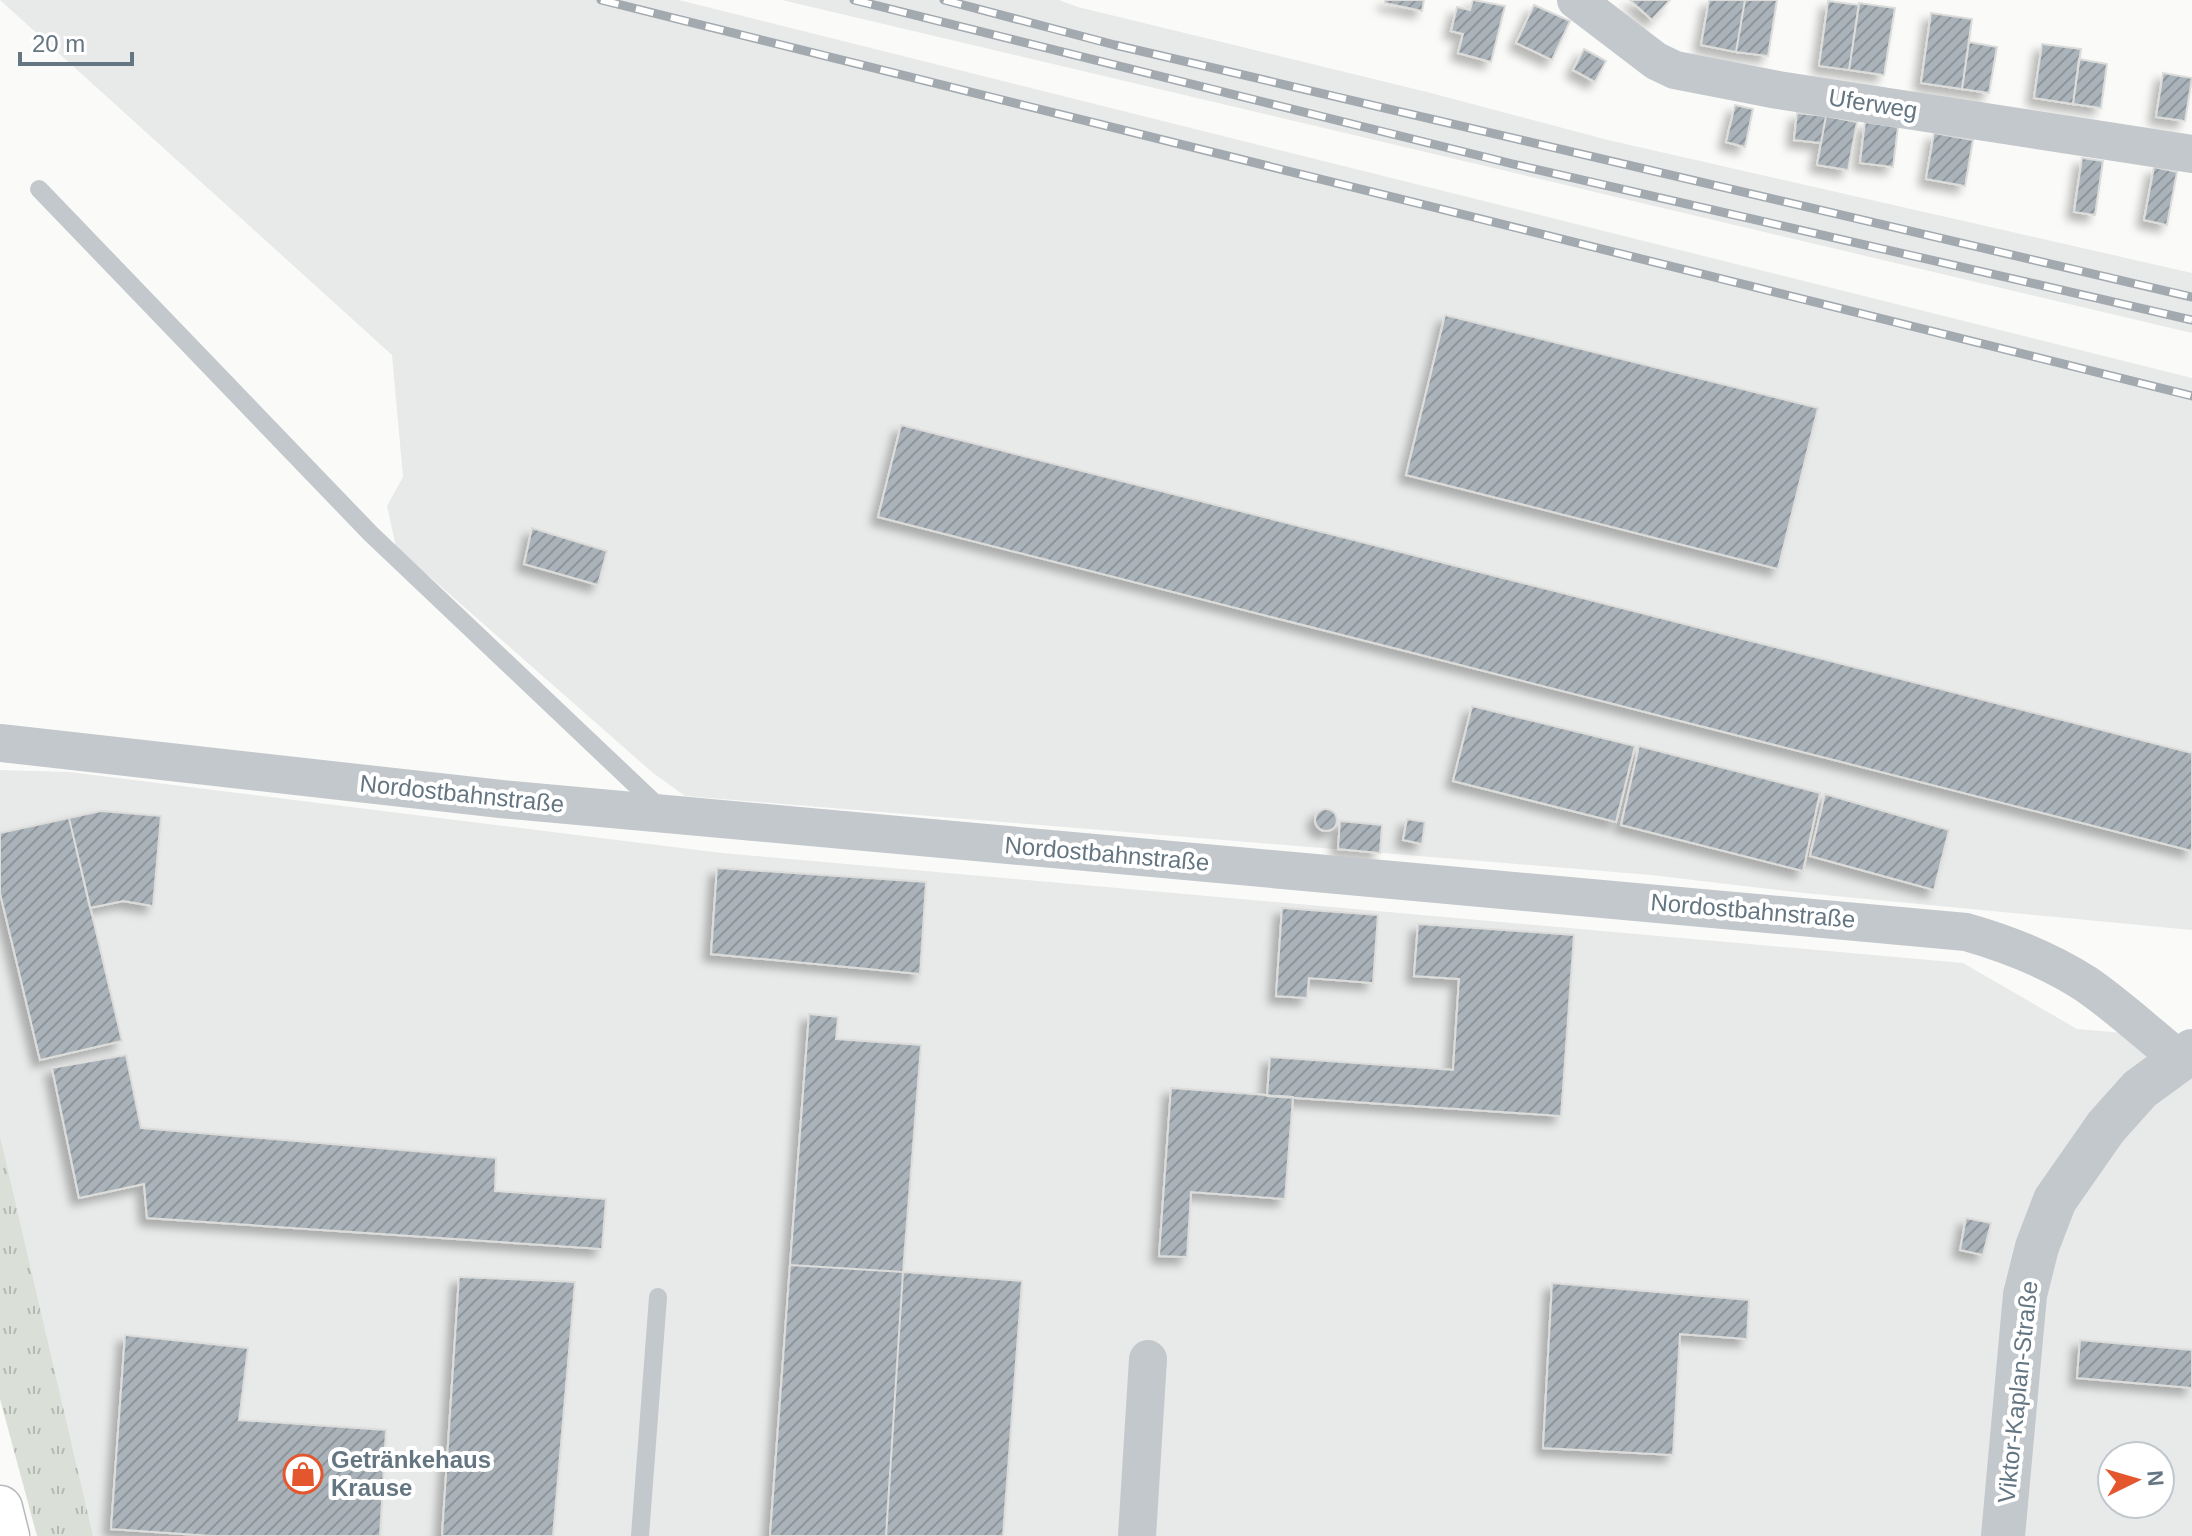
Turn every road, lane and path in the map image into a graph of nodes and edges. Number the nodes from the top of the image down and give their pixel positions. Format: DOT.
graph roads {
  1 [pos="1576,0"];
  2 [pos="2192,154"];
  3 [pos="39,189"];
  4 [pos="0,743"];
  5 [pos="668,815"];
  6 [pos="2185,1055"];
  7 [pos="2140,1089"];
  8 [pos="658,1297"];
  9 [pos="1148,1359"];
  10 [pos="0,1508"];
  11 [pos="7,1536"];
  12 [pos="640,1536"];
  13 [pos="1137,1536"];
  14 [pos="2003,1536"];
  1 -- 2 [label="street, Uferweg"];
  3 -- 5 [label="lane"];
  4 -- 5 [label="street, Nordostbahnstraße"];
  5 -- 6 [label="street, Nordostbahnstraße"];
  6 -- 7 [label="street, Nordostbahnstraße"];
  7 -- 14 [label="street, Viktor-Kaplan-Straße"];
  8 -- 12 [label="lane"];
  9 -- 13 [label="street"];
  10 -- 11 [label="main road"];
}
